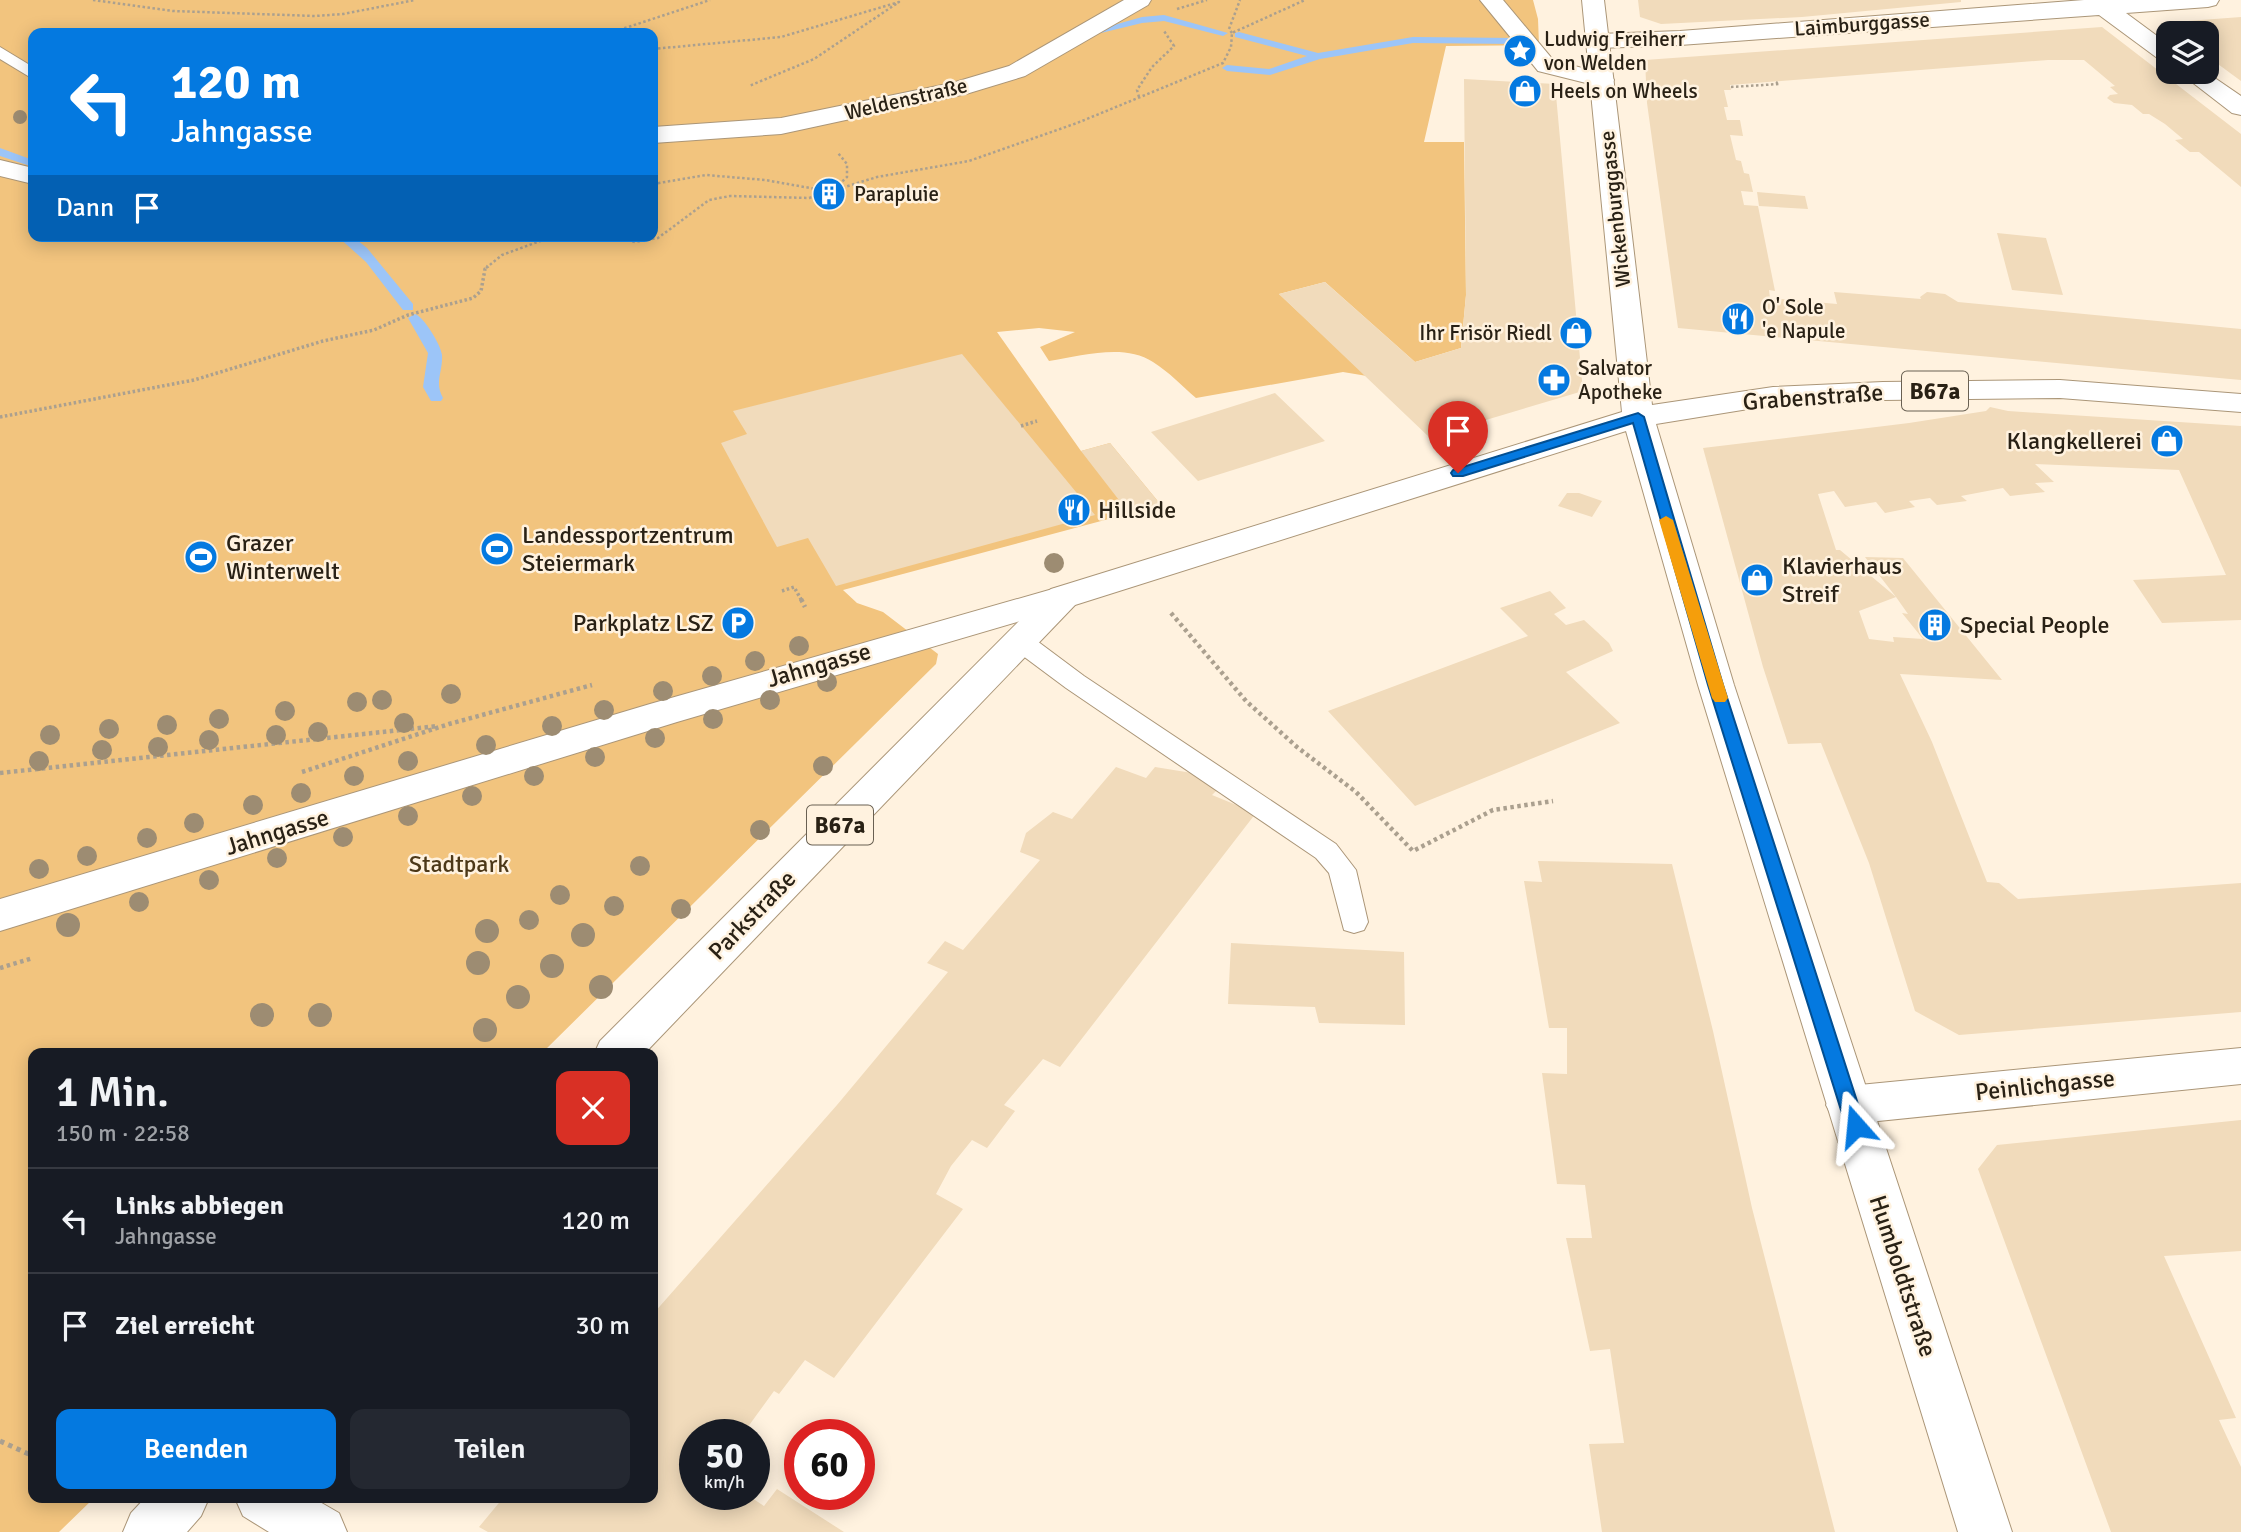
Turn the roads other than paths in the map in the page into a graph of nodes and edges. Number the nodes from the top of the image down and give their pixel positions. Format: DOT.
graph roads {
  1 [pos="1140,0"];
  2 [pos="1491,0"];
  3 [pos="1593,0"];
  4 [pos="2208,0"];
  5 [pos="2098,3"];
  6 [pos="1599,41"];
  7 [pos="2156,46"];
  8 [pos="0,52"];
  9 [pos="28,71"];
  10 [pos="1602,80"];
  11 [pos="2208,84"];
  12 [pos="2241,108"];
  13 [pos="658,135"];
  14 [pos="0,168"];
  15 [pos="28,175"];
  16 [pos="2241,403"];
  17 [pos="1638,417"];
  18 [pos="1063,597"];
  19 [pos="1020,642"];
  20 [pos="0,915"];
  21 [pos="1354,922"];
  22 [pos="622,1048"];
  23 [pos="2241,1066"];
  24 [pos="1849,1105"];
  25 [pos="177,1503"];
  26 [pos="271,1503"];
  27 [pos="150,1532"];
  28 [pos="320,1532"];
  29 [pos="1984,1532"];
  1 -- 13 [label="main road, Weldenstraße"];
  2 -- 10 [label="main road"];
  3 -- 6 [label="main road, Wickenburggasse"];
  4 -- 5 [label="main road, Laimburggasse"];
  5 -- 6 [label="main road, Laimburggasse"];
  5 -- 7 [label="main road"];
  6 -- 10 [label="main road, Wickenburggasse"];
  8 -- 9 [label="lane"];
  10 -- 17 [label="main road, Wickenburggasse"];
  11 -- 12 [label="main road"];
  14 -- 15 [label="main road"];
  16 -- 17 [label="main road, Grabenstraße / B67a"];
  17 -- 18 [label="main road, Jahngasse / B67a"];
  17 -- 24 [label="main road, Humboldtstraße"];
  18 -- 19 [label="main road, Parkstraße / B67a"];
  18 -- 20 [label="main road, Jahngasse"];
  19 -- 21 [label="lane"];
  19 -- 22 [label="main road, Parkstraße / B67a"];
  23 -- 24 [label="main road, Peinlichgasse"];
  24 -- 29 [label="main road, Humboldtstraße"];
  25 -- 27 [label="main road"];
  26 -- 28 [label="main road"];
}
